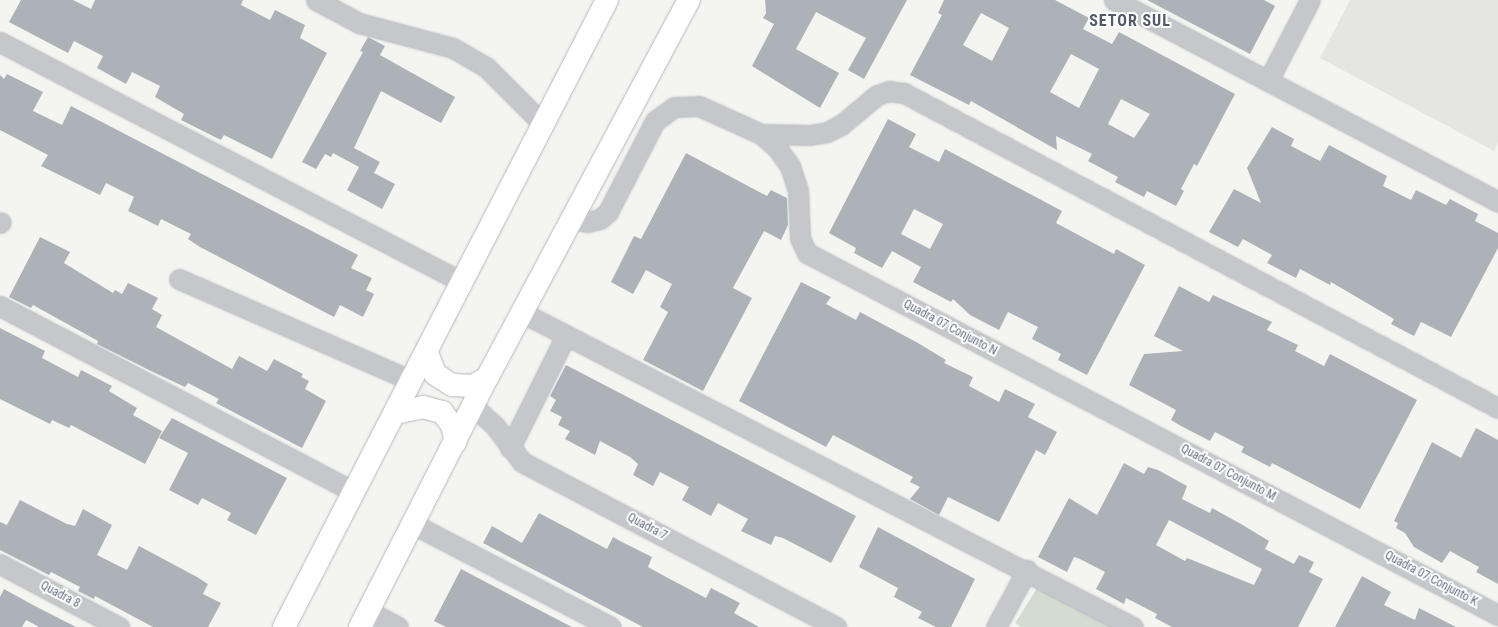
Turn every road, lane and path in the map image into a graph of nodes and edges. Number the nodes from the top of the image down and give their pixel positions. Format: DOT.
graph roads {
  1 [pos="316,0"];
  2 [pos="607,0"];
  3 [pos="689,0"];
  4 [pos="1114,0"];
  5 [pos="1310,0"];
  6 [pos="0,42"];
  7 [pos="1268,81"];
  8 [pos="543,124"];
  9 [pos="761,134"];
  10 [pos="1498,202"];
  11 [pos="572,219"];
  12 [pos="179,279"];
  13 [pos="462,282"];
  14 [pos="0,306"];
  15 [pos="522,313"];
  16 [pos="566,335"];
  17 [pos="427,353"];
  18 [pos="487,378"];
  19 [pos="412,381"];
  20 [pos="1093,402"];
  21 [pos="474,407"];
  22 [pos="1498,408"];
  23 [pos="395,412"];
  24 [pos="456,442"];
  25 [pos="510,448"];
  26 [pos="353,491"];
  27 [pos="413,524"];
  28 [pos="1363,544"];
  29 [pos="0,564"];
  30 [pos="1027,570"];
  31 [pos="1498,615"];
  32 [pos="364,619"];
  33 [pos="119,627"];
  34 [pos="284,627"];
  35 [pos="398,627"];
  36 [pos="611,627"];
  37 [pos="836,627"];
  38 [pos="996,627"];
  39 [pos="1133,627"];
  1 -- 8 [label="street"];
  2 -- 8 [label="main road"];
  3 -- 11 [label="main road"];
  4 -- 7 [label="street"];
  5 -- 7 [label="street"];
  6 -- 13 [label="street"];
  7 -- 10 [label="street"];
  8 -- 13 [label="main road"];
  9 -- 11 [label="street"];
  9 -- 20 [label="street, Quadra 07 Conjunto N"];
  9 -- 22 [label="street"];
  11 -- 15 [label="main road"];
  12 -- 19 [label="street"];
  13 -- 17 [label="main road"];
  14 -- 26 [label="street"];
  15 -- 16 [label="street"];
  15 -- 18 [label="main road"];
  16 -- 25 [label="street"];
  16 -- 30 [label="street"];
  17 -- 18 [label="main road"];
  17 -- 19 [label="main road"];
  18 -- 21 [label="main road"];
  19 -- 23 [label="main road"];
  20 -- 28 [label="street, Quadra 07 Conjunto M"];
  21 -- 24 [label="main road"];
  21 -- 25 [label="street, Quadra 7"];
  23 -- 24 [label="main road"];
  23 -- 26 [label="main road"];
  24 -- 27 [label="main road"];
  25 -- 37 [label="street, Quadra 7"];
  26 -- 34 [label="main road"];
  27 -- 32 [label="main road"];
  27 -- 36 [label="street"];
  28 -- 31 [label="street, Quadra 07 Conjunto K"];
  29 -- 33 [label="street, Quadra 8"];
  30 -- 38 [label="street"];
  30 -- 39 [label="street"];
  32 -- 35 [label="street"];
}
